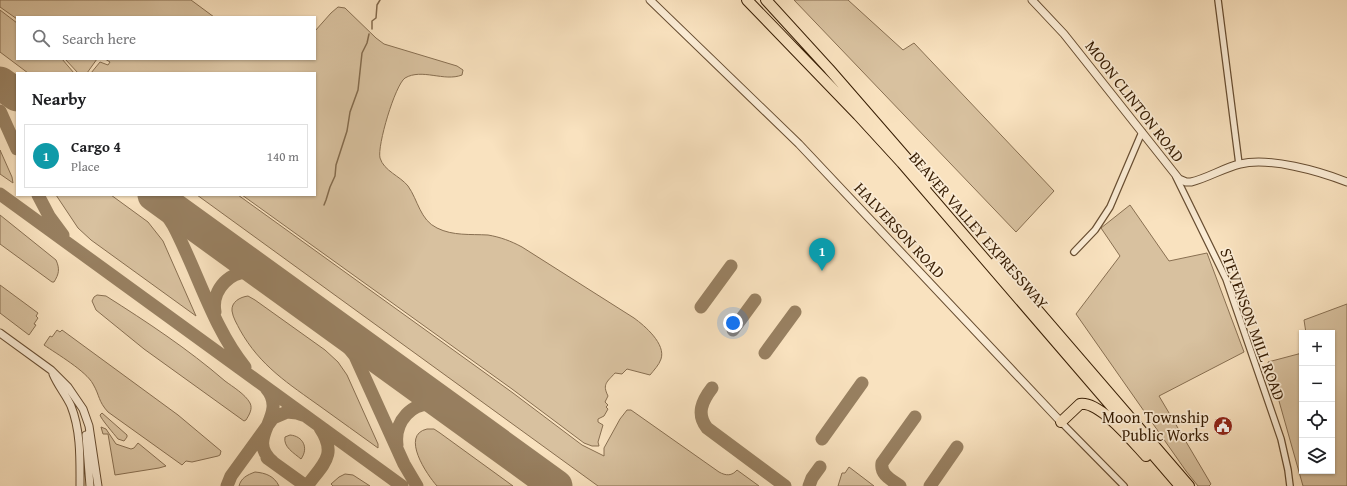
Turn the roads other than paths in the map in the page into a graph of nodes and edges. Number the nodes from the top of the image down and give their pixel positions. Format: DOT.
graph roads {
  1 [pos="650,0"];
  2 [pos="746,0"];
  3 [pos="766,0"];
  4 [pos="1032,0"];
  5 [pos="1218,0"];
  6 [pos="1142,132"];
  7 [pos="1239,164"];
  8 [pos="1176,177"];
  9 [pos="1347,182"];
  10 [pos="1074,252"];
  11 [pos="0,333"];
  12 [pos="51,370"];
  13 [pos="76,400"];
  14 [pos="1061,422"];
  15 [pos="80,486"];
  16 [pos="90,486"];
  17 [pos="98,486"];
  18 [pos="1124,486"];
  19 [pos="1174,486"];
  20 [pos="1180,486"];
  21 [pos="1189,486"];
  22 [pos="1290,486"];
  1 -- 14 [label="street, HALVERSON ROAD"];
  2 -- 20 [label="highway, BEAVER VALLEY EXPRESSWAY"];
  3 -- 21 [label="highway, BEAVER VALLEY EXPRESSWAY"];
  4 -- 6 [label="street, MOON CLINTON ROAD"];
  5 -- 7 [label="street"];
  6 -- 8 [label="street, MOON CLINTON ROAD"];
  6 -- 10 [label="street"];
  7 -- 8 [label="street, MOON CLINTON ROAD"];
  7 -- 9 [label="street, MOON CLINTON ROAD"];
  8 -- 22 [label="street, STEVENSON MILL ROAD"];
  11 -- 12 [label="street"];
  12 -- 13 [label="street"];
  12 -- 15 [label="street"];
  13 -- 16 [label="street"];
  13 -- 17 [label="street"];
  14 -- 18 [label="street, HALVERSON ROAD"];
  14 -- 19 [label="highway"];
}
